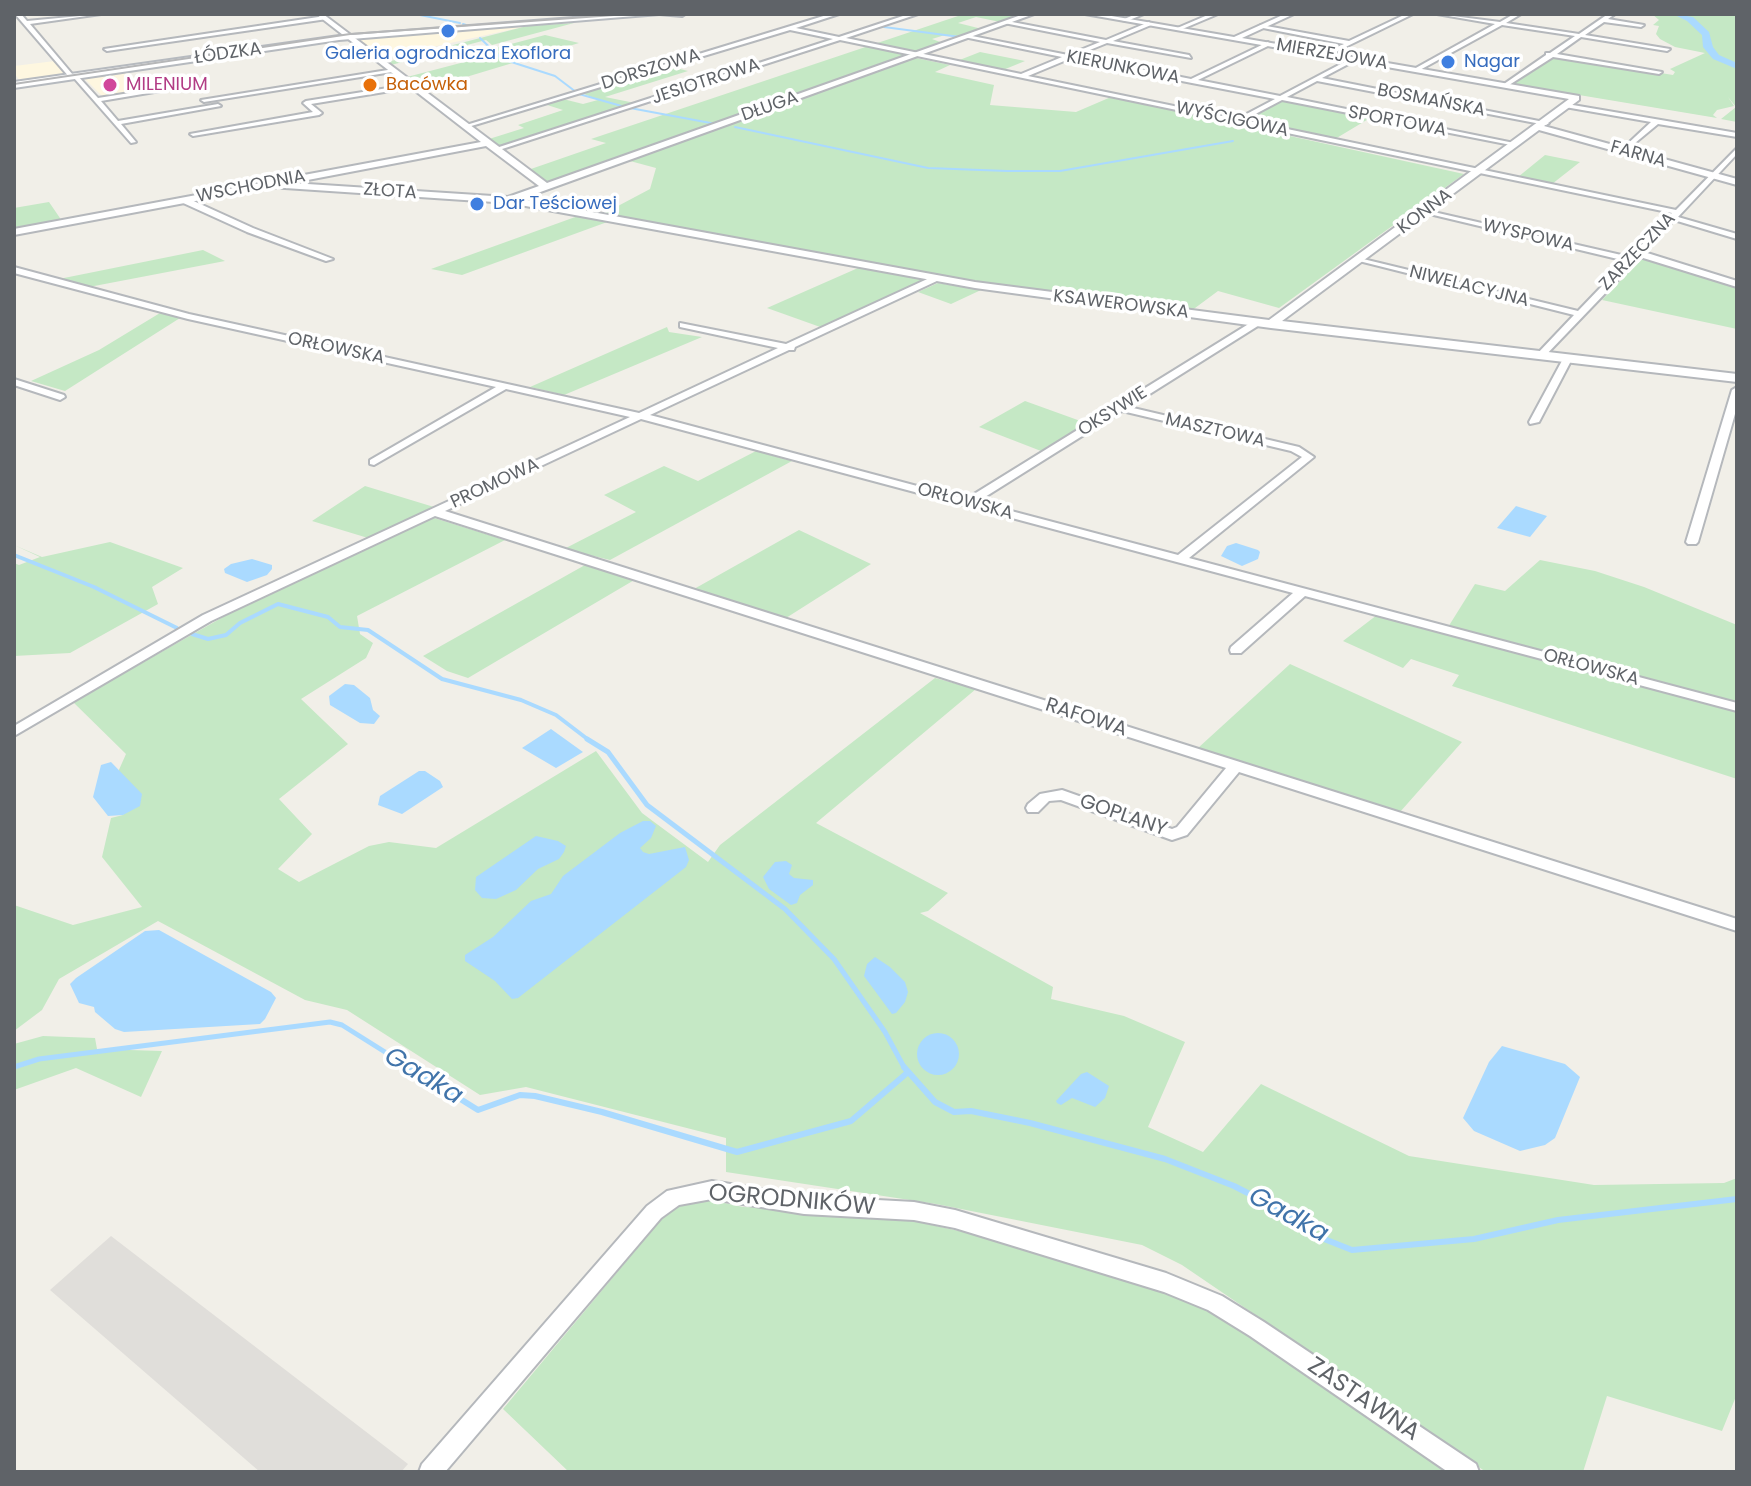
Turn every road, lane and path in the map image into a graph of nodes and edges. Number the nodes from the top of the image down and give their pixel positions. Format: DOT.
graph roads {
  1 [pos="18,14"];
  2 [pos="98,14"];
  3 [pos="653,14"];
  4 [pos="682,14"];
  5 [pos="836,14"];
  6 [pos="915,14"];
  7 [pos="1031,14"];
  8 [pos="1088,14"];
  9 [pos="1141,14"];
  10 [pos="1215,14"];
  11 [pos="1291,14"];
  12 [pos="1410,14"];
  13 [pos="1440,14"];
  14 [pos="1518,14"];
  15 [pos="1612,14"];
  16 [pos="322,16"];
  17 [pos="269,19"];
  18 [pos="1125,20"];
  19 [pos="1603,20"];
  20 [pos="26,23"];
  21 [pos="1007,23"];
  22 [pos="1149,24"];
  23 [pos="1500,24"];
  24 [pos="277,25"];
  25 [pos="1641,25"];
  26 [pos="1261,27"];
  27 [pos="789,28"];
  28 [pos="201,29"];
  29 [pos="1178,29"];
  30 [pos="209,35"];
  31 [pos="1577,36"];
  32 [pos="348,37"];
  33 [pos="967,37"];
  34 [pos="131,38"];
  35 [pos="840,38"];
  36 [pos="1235,39"];
  37 [pos="1108,41"];
  38 [pos="1350,43"];
  39 [pos="1268,44"];
  40 [pos="138,45"];
  41 [pos="107,49"];
  42 [pos="1667,49"];
  43 [pos="919,54"];
  44 [pos="1327,54"];
  45 [pos="1548,54"];
  46 [pos="1069,57"];
  47 [pos="1189,57"];
  48 [pos="1354,59"];
  49 [pos="392,70"];
  50 [pos="1416,70"];
  51 [pos="1659,72"];
  52 [pos="1022,76"];
  53 [pos="73,77"];
  54 [pos="1316,79"];
  55 [pos="1191,81"];
  56 [pos="199,84"];
  57 [pos="14,85"];
  58 [pos="1506,85"];
  59 [pos="413,86"];
  60 [pos="1575,97"];
  61 [pos="1279,99"];
  62 [pos="97,100"];
  63 [pos="204,100"];
  64 [pos="246,101"];
  65 [pos="1567,106"];
  66 [pos="1238,121"];
  67 [pos="1657,121"];
  68 [pos="116,123"];
  69 [pos="1543,125"];
  70 [pos="466,126"];
  71 [pos="193,134"];
  72 [pos="1737,135"];
  73 [pos="133,142"];
  74 [pos="1516,144"];
  75 [pos="492,146"];
  76 [pos="1623,151"];
  77 [pos="1736,152"];
  78 [pos="1479,171"];
  79 [pos="1712,175"];
  80 [pos="1737,182"];
  81 [pos="271,184"];
  82 [pos="546,187"];
  83 [pos="184,200"];
  84 [pos="509,200"];
  85 [pos="1425,212"];
  86 [pos="1673,215"];
  87 [pos="14,232"];
  88 [pos="1737,237"];
  89 [pos="1634,256"];
  90 [pos="329,259"];
  91 [pos="1359,260"];
  92 [pos="14,270"];
  93 [pos="936,278"];
  94 [pos="1737,284"];
  95 [pos="1579,314"];
  96 [pos="1258,322"];
  97 [pos="1271,324"];
  98 [pos="683,325"];
  99 [pos="791,348"];
  100 [pos="1540,356"];
  101 [pos="1567,359"];
  102 [pos="1737,378"];
  103 [pos="14,382"];
  104 [pos="505,386"];
  105 [pos="1737,390"];
  106 [pos="60,397"];
  107 [pos="1120,408"];
  108 [pos="640,416"];
  109 [pos="1534,422"];
  110 [pos="374,462"];
  111 [pos="969,502"];
  112 [pos="435,512"];
  113 [pos="1692,542"];
  114 [pos="1180,559"];
  115 [pos="1303,591"];
  116 [pos="1236,650"];
  117 [pos="1737,707"];
  118 [pos="14,732"];
  119 [pos="1236,766"];
  120 [pos="1033,808"];
  121 [pos="1737,925"];
  122 [pos="1257,1329"];
  123 [pos="430,1472"];
  124 [pos="1468,1472"];
  1 -- 20 [label="street"];
  2 -- 20 [label="street"];
  3 -- 4 [label="street"];
  3 -- 32 [label="main road, ŁÓDZKA"];
  5 -- 27 [label="street, DORSZOWA"];
  6 -- 35 [label="street, JESIOTROWA"];
  7 -- 21 [label="street, DŁUGA"];
  8 -- 18 [label="street, MIERZEJOWA"];
  9 -- 18 [label="street"];
  10 -- 29 [label="street"];
  11 -- 26 [label="street"];
  12 -- 38 [label="street"];
  13 -- 23 [label="street"];
  14 -- 23 [label="street"];
  15 -- 19 [label="street"];
  16 -- 24 [label="street"];
  16 -- 32 [label="street"];
  17 -- 24 [label="street"];
  18 -- 22 [label="street, MIERZEJOWA"];
  19 -- 25 [label="street"];
  19 -- 31 [label="street"];
  20 -- 53 [label="street"];
  21 -- 33 [label="street, DŁUGA"];
  21 -- 37 [label="street"];
  22 -- 29 [label="street, MIERZEJOWA"];
  22 -- 37 [label="street"];
  23 -- 31 [label="street"];
  23 -- 50 [label="street"];
  24 -- 30 [label="street"];
  26 -- 36 [label="street"];
  26 -- 38 [label="street"];
  27 -- 35 [label="street, WYŚCIGOWA"];
  27 -- 70 [label="street, DORSZOWA"];
  28 -- 30 [label="street"];
  29 -- 36 [label="street, MIERZEJOWA"];
  30 -- 40 [label="street"];
  31 -- 42 [label="street"];
  31 -- 45 [label="street"];
  32 -- 49 [label="street"];
  32 -- 53 [label="main road, ŁÓDZKA"];
  33 -- 43 [label="street, DŁUGA"];
  33 -- 46 [label="street, KIERUNKOWA"];
  34 -- 40 [label="street"];
  35 -- 43 [label="street, WYŚCIGOWA"];
  35 -- 75 [label="street, JESIOTROWA"];
  36 -- 39 [label="street, MIERZEJOWA"];
  37 -- 46 [label="street"];
  37 -- 47 [label="street"];
  38 -- 44 [label="street"];
  39 -- 44 [label="street, MIERZEJOWA"];
  39 -- 55 [label="street"];
  40 -- 41 [label="street"];
  43 -- 52 [label="street, WYŚCIGOWA"];
  43 -- 82 [label="street, DŁUGA"];
  44 -- 48 [label="street, MIERZEJOWA"];
  45 -- 51 [label="street"];
  45 -- 58 [label="street"];
  46 -- 52 [label="street"];
  46 -- 55 [label="street, KIERUNKOWA"];
  48 -- 50 [label="street, MIERZEJOWA"];
  48 -- 54 [label="street"];
  49 -- 59 [label="street"];
  49 -- 63 [label="street"];
  50 -- 58 [label="street, MIERZEJOWA"];
  52 -- 66 [label="street, WYŚCIGOWA"];
  53 -- 57 [label="main road, ŁÓDZKA"];
  53 -- 62 [label="street"];
  54 -- 61 [label="street"];
  54 -- 69 [label="street, BOSMAŃSKA"];
  55 -- 61 [label="street, KIERUNKOWA"];
  56 -- 62 [label="street"];
  58 -- 60 [label="street, MIERZEJOWA"];
  59 -- 70 [label="street"];
  59 -- 71 [label="street"];
  60 -- 65 [label="street, KONNA"];
  61 -- 66 [label="street"];
  61 -- 74 [label="street, SPORTOWA"];
  62 -- 68 [label="street"];
  64 -- 68 [label="street"];
  65 -- 67 [label="street"];
  65 -- 69 [label="street, KONNA"];
  66 -- 78 [label="street, WYŚCIGOWA"];
  67 -- 72 [label="street"];
  67 -- 76 [label="street"];
  68 -- 73 [label="street"];
  69 -- 74 [label="street, KONNA"];
  69 -- 76 [label="street, FARNA"];
  70 -- 75 [label="street"];
  74 -- 78 [label="street, KONNA"];
  75 -- 81 [label="street, WSCHODNIA"];
  75 -- 82 [label="street"];
  76 -- 79 [label="street, FARNA"];
  77 -- 79 [label="street, ZARZECZNA"];
  78 -- 85 [label="street, KONNA"];
  78 -- 86 [label="street, WYŚCIGOWA"];
  79 -- 80 [label="street, FARNA"];
  79 -- 86 [label="street, ZARZECZNA"];
  81 -- 83 [label="street, WSCHODNIA"];
  81 -- 84 [label="street, ZŁOTA"];
  82 -- 84 [label="street, DŁUGA"];
  83 -- 87 [label="street, WSCHODNIA"];
  83 -- 90 [label="street"];
  84 -- 93 [label="street, KSAWEROWSKA"];
  85 -- 89 [label="street, WYSPOWA"];
  85 -- 91 [label="street, KONNA"];
  86 -- 88 [label="street, WYŚCIGOWA"];
  86 -- 89 [label="street, ZARZECZNA"];
  89 -- 94 [label="street, WYSPOWA"];
  89 -- 95 [label="street, ZARZECZNA"];
  91 -- 95 [label="street, NIWELACYJNA"];
  91 -- 97 [label="street, KONNA"];
  92 -- 104 [label="street, ORŁOWSKA"];
  93 -- 96 [label="street, KSAWEROWSKA"];
  93 -- 99 [label="street, PROMOWA"];
  95 -- 100 [label="street, ZARZECZNA"];
  96 -- 97 [label="street, KSAWEROWSKA"];
  96 -- 107 [label="street, OKSYWIE"];
  97 -- 100 [label="street, KSAWEROWSKA"];
  98 -- 99 [label="street"];
  99 -- 108 [label="street, PROMOWA"];
  100 -- 101 [label="street, KSAWEROWSKA"];
  101 -- 102 [label="street, KSAWEROWSKA"];
  101 -- 109 [label="street"];
  103 -- 106 [label="street"];
  104 -- 108 [label="street, ORŁOWSKA"];
  104 -- 110 [label="street"];
  105 -- 113 [label="street"];
  107 -- 111 [label="street, OKSYWIE"];
  107 -- 114 [label="street, MASZTOWA"];
  108 -- 111 [label="street, ORŁOWSKA"];
  108 -- 112 [label="street, PROMOWA"];
  111 -- 114 [label="street, ORŁOWSKA"];
  112 -- 118 [label="street, PROMOWA"];
  112 -- 119 [label="street, RAFOWA"];
  114 -- 115 [label="street, ORŁOWSKA"];
  115 -- 116 [label="street"];
  115 -- 117 [label="street, ORŁOWSKA"];
  119 -- 120 [label="street, GOPLANY"];
  119 -- 121 [label="street, RAFOWA"];
  122 -- 123 [label="street, OGRODNIKÓW"];
  122 -- 124 [label="street, ZASTAWNA"];
}
